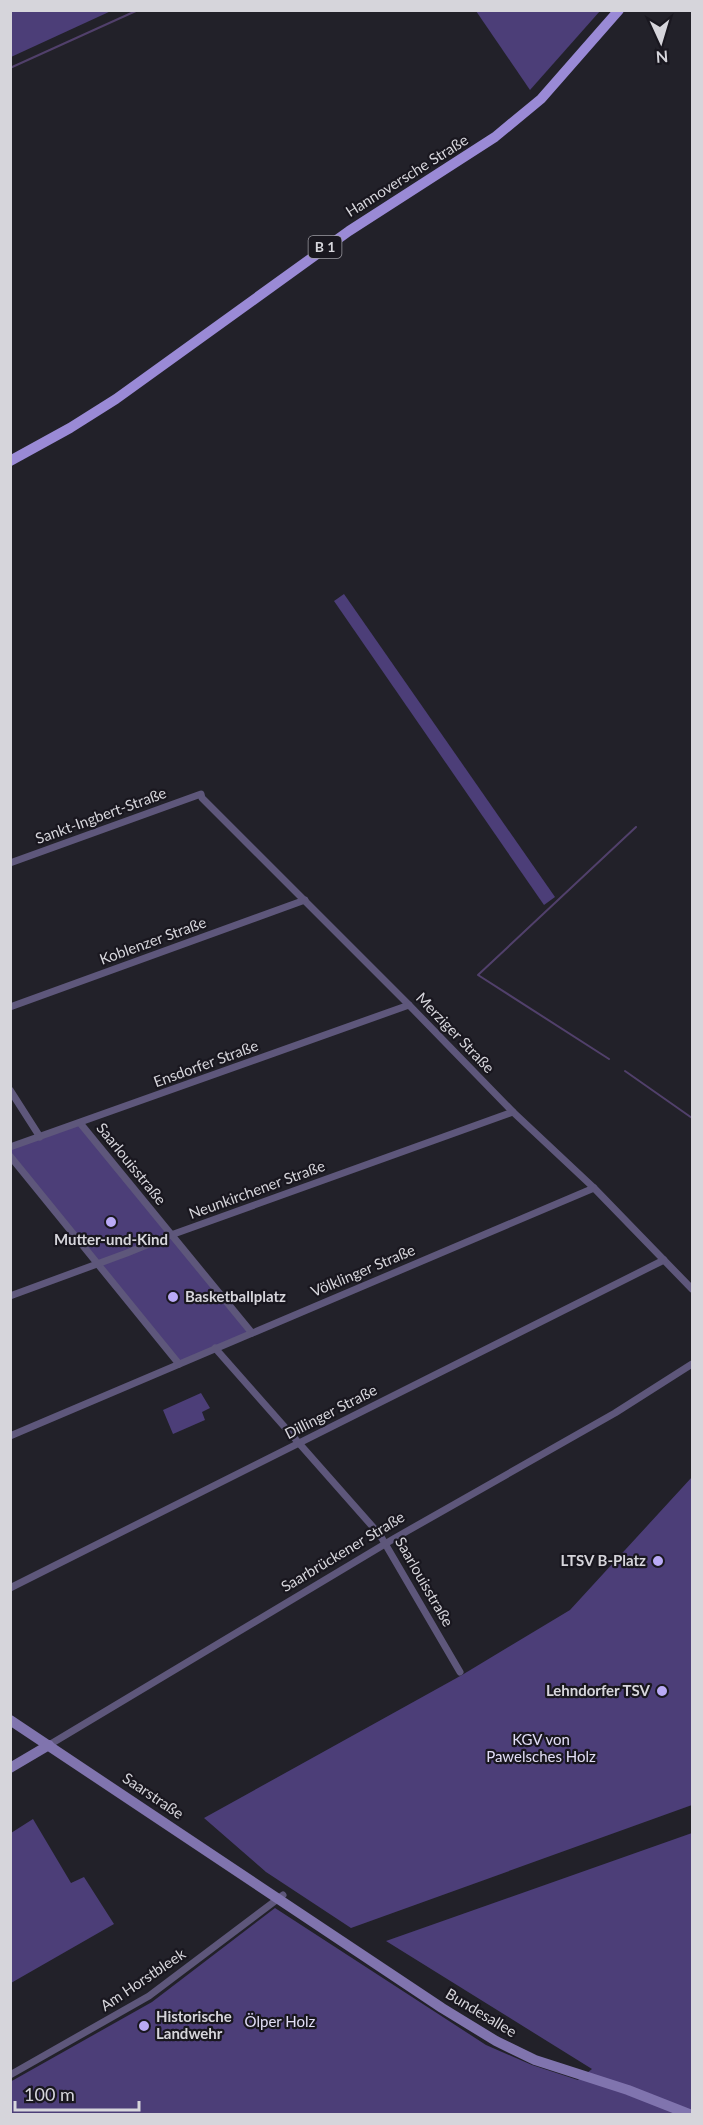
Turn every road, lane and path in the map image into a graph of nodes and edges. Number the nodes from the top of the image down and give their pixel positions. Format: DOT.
graph roads {
  1 [pos="619,10"];
  2 [pos="10,461"];
  3 [pos="201,794"];
  4 [pos="10,863"];
  5 [pos="305,900"];
  6 [pos="409,1005"];
  7 [pos="10,1007"];
  8 [pos="10,1090"];
  9 [pos="513,1112"];
  10 [pos="80,1123"];
  11 [pos="40,1137"];
  12 [pos="10,1147"];
  13 [pos="10,1156"];
  14 [pos="594,1188"];
  15 [pos="171,1235"];
  16 [pos="664,1260"];
  17 [pos="96,1264"];
  18 [pos="693,1289"];
  19 [pos="10,1296"];
  20 [pos="252,1333"];
  21 [pos="215,1348"];
  22 [pos="179,1364"];
  23 [pos="693,1364"];
  24 [pos="10,1436"];
  25 [pos="299,1443"];
  26 [pos="386,1544"];
  27 [pos="10,1588"];
  28 [pos="460,1672"];
  29 [pos="10,1720"];
  30 [pos="49,1745"];
  31 [pos="10,1768"];
  32 [pos="280,1896"];
  33 [pos="10,2075"];
  34 [pos="689,2115"];
  1 -- 2 [label="main road, Hannoversche Straße / B 1"];
  3 -- 4 [label="street, Sankt-Ingbert-Straße"];
  3 -- 5 [label="street, Merziger Straße"];
  5 -- 6 [label="street, Merziger Straße"];
  5 -- 7 [label="street, Koblenzer Straße"];
  6 -- 9 [label="street, Merziger Straße"];
  6 -- 10 [label="street, Ensdorfer Straße"];
  8 -- 11 [label="street"];
  9 -- 14 [label="street, Merziger Straße"];
  9 -- 15 [label="street, Neunkirchener Straße"];
  10 -- 11 [label="street, Ensdorfer Straße"];
  10 -- 15 [label="street, Saarlouisstraße"];
  11 -- 12 [label="street, Ensdorfer Straße"];
  13 -- 17 [label="street"];
  14 -- 16 [label="street, Merziger Straße"];
  14 -- 20 [label="street, Völklinger Straße"];
  15 -- 17 [label="street, Neunkirchener Straße"];
  15 -- 20 [label="street, Saarlouisstraße"];
  16 -- 18 [label="street, Merziger Straße"];
  16 -- 25 [label="street, Dillinger Straße"];
  17 -- 19 [label="street, Neunkirchener Straße"];
  17 -- 22 [label="street"];
  20 -- 21 [label="street, Völklinger Straße"];
  21 -- 22 [label="street, Völklinger Straße"];
  21 -- 25 [label="street, Saarlouisstraße"];
  22 -- 24 [label="street, Völklinger Straße"];
  23 -- 26 [label="street, Saarbrückener Straße"];
  25 -- 26 [label="street, Saarlouisstraße"];
  25 -- 27 [label="street, Dillinger Straße"];
  26 -- 28 [label="street, Saarlouisstraße"];
  26 -- 30 [label="street, Saarbrückener Straße"];
  29 -- 30 [label="street, Saarstraße"];
  30 -- 31 [label="street, Saarbrückener Straße"];
  30 -- 32 [label="street, Saarstraße"];
  32 -- 33 [label="street, Am Horstbleek"];
  32 -- 34 [label="street, Bundesallee"];
}
